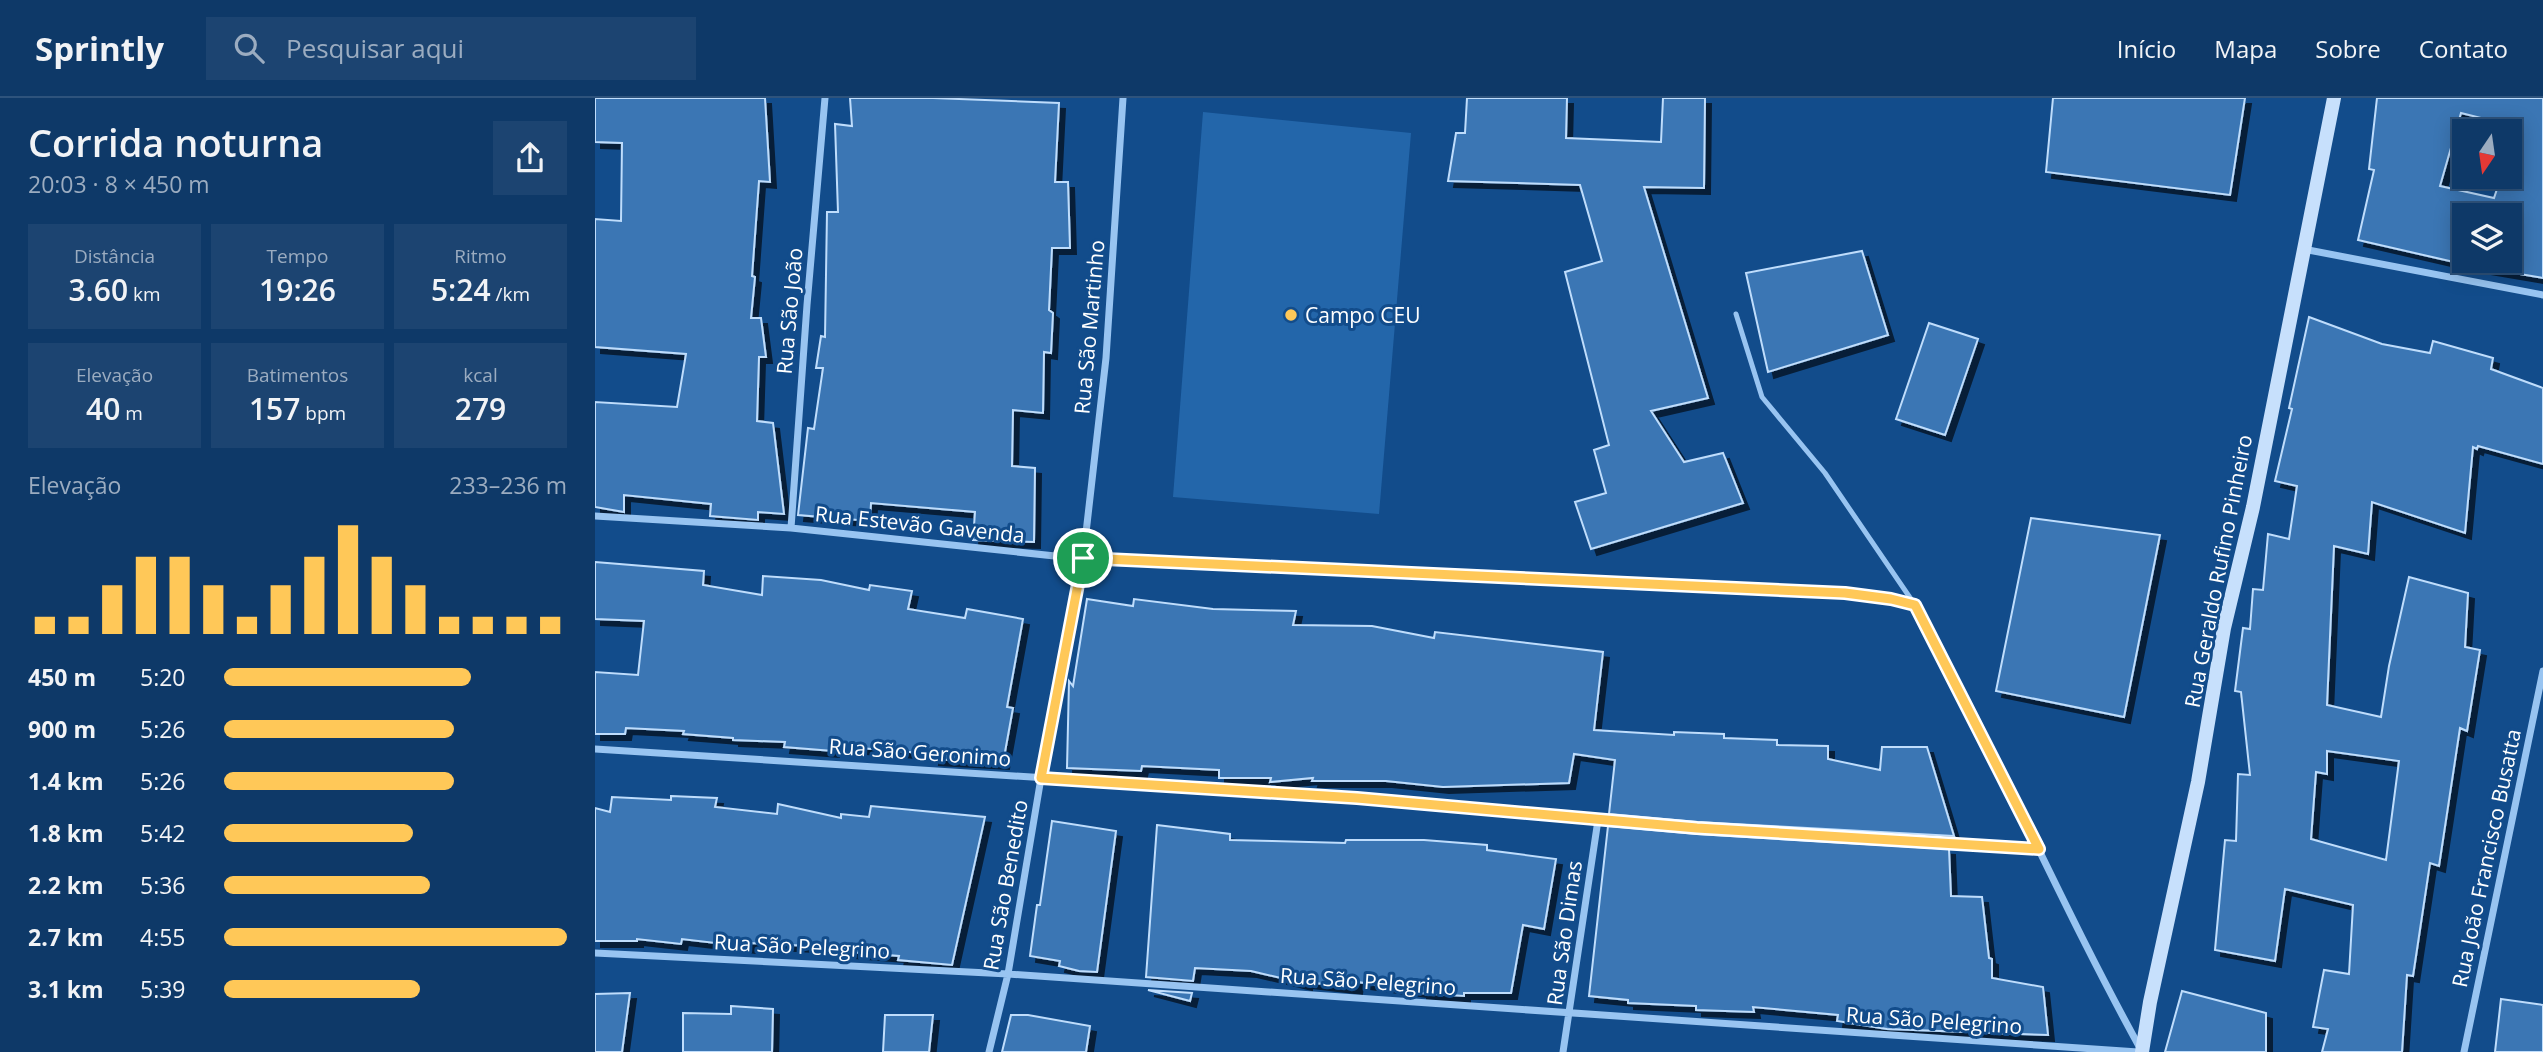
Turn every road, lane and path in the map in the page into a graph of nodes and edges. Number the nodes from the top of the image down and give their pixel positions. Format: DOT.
graph roads {
  1 [pos="825,98"];
  2 [pos="1123,98"];
  3 [pos="2334,98"];
  4 [pos="2303,248"];
  5 [pos="2543,296"];
  6 [pos="1736,314"];
  7 [pos="595,516"];
  8 [pos="791,528"];
  9 [pos="1083,558"];
  10 [pos="1915,605"];
  11 [pos="2543,671"];
  12 [pos="595,749"];
  13 [pos="1041,778"];
  14 [pos="1598,820"];
  15 [pos="2039,849"];
  16 [pos="595,953"];
  17 [pos="1008,974"];
  18 [pos="1570,1014"];
  19 [pos="989,1052"];
  20 [pos="1563,1052"];
  21 [pos="2141,1052"];
  22 [pos="2464,1052"];
  1 -- 8 [label="street, Rua São João"];
  2 -- 9 [label="street, Rua São Martinho"];
  3 -- 4 [label="street, Rua Geraldo Rufino Pinheiro"];
  4 -- 5 [label="street"];
  4 -- 21 [label="street, Rua Geraldo Rufino Pinheiro"];
  6 -- 10 [label="lane"];
  7 -- 8 [label="street, Rua Estevão Gavenda"];
  8 -- 9 [label="street, Rua Estevão Gavenda"];
  9 -- 10 [label="street, Rua Estevão Gavenda"];
  9 -- 13 [label="street, Rua São Benedito"];
  10 -- 15 [label="street"];
  11 -- 22 [label="street, Rua João Francisco Busatta"];
  12 -- 13 [label="street, Rua São Geronimo"];
  13 -- 14 [label="street, Rua São Geronimo"];
  13 -- 17 [label="street, Rua São Benedito"];
  14 -- 15 [label="street, Rua São Geronimo"];
  14 -- 18 [label="street, Rua São Dimas"];
  15 -- 21 [label="street"];
  16 -- 17 [label="street, Rua São Pelegrino"];
  17 -- 18 [label="street, Rua São Pelegrino"];
  17 -- 19 [label="street, Rua São Benedito"];
  18 -- 20 [label="street, Rua São Dimas"];
  18 -- 21 [label="street, Rua São Pelegrino"];
}
